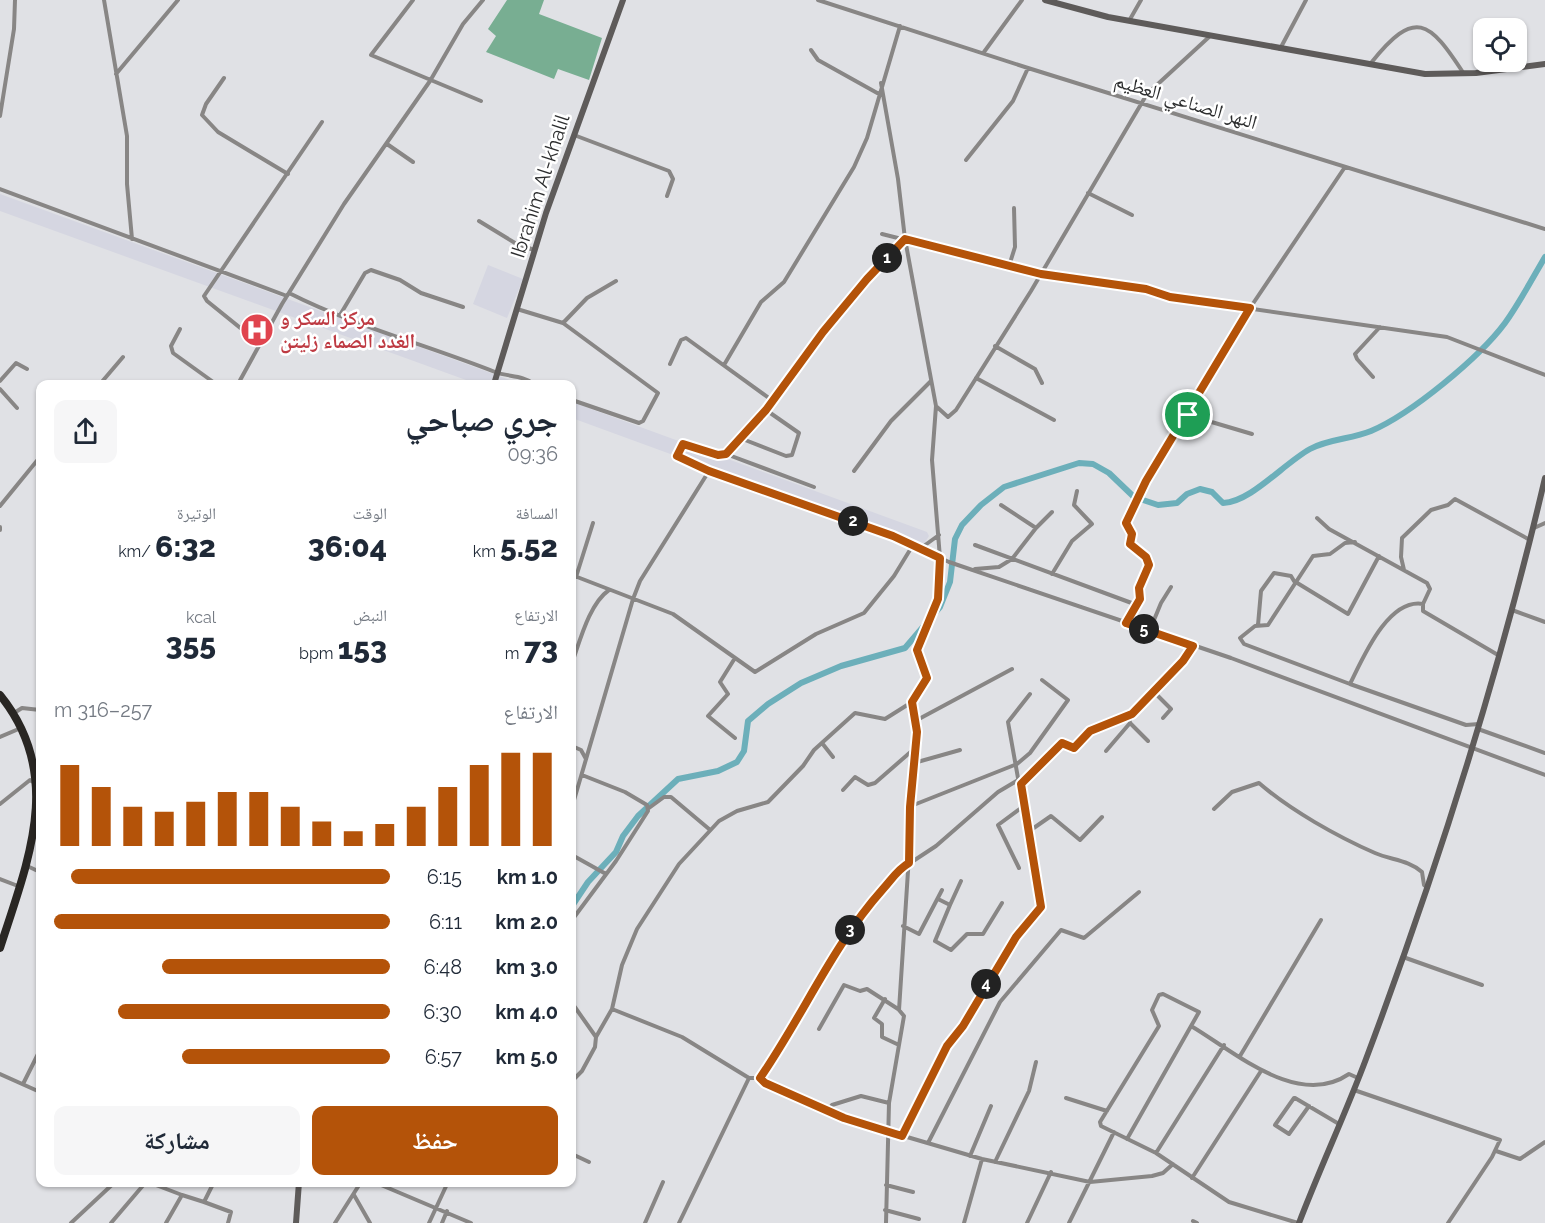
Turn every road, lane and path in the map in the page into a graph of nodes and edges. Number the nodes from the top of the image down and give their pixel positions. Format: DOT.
graph roads {
  1 [pos="15,0"];
  2 [pos="104,0"];
  3 [pos="178,0"];
  4 [pos="413,0"];
  5 [pos="483,0"];
  6 [pos="623,0"];
  7 [pos="818,0"];
  8 [pos="1022,0"];
  9 [pos="1045,0"];
  10 [pos="1142,0"];
  11 [pos="1306,0"];
  12 [pos="1129,21"];
  13 [pos="900,26"];
  14 [pos="1209,37"];
  15 [pos="1280,49"];
  16 [pos="811,50"];
  17 [pos="984,52"];
  18 [pos="1370,64"];
  19 [pos="1545,64"];
  20 [pos="1028,68"];
  21 [pos="116,74"];
  22 [pos="1464,74"];
  23 [pos="225,78"];
  24 [pos="430,81"];
  25 [pos="881,83"];
  26 [pos="879,94"];
  27 [pos="481,101"];
  28 [pos="1141,103"];
  29 [pos="0,116"];
  30 [pos="322,123"];
  31 [pos="573,135"];
  32 [pos="387,144"];
  33 [pos="966,160"];
  34 [pos="413,162"];
  35 [pos="1345,166"];
  36 [pos="288,174"];
  37 [pos="0,189"];
  38 [pos="1088,193"];
  39 [pos="666,196"];
  40 [pos="1014,207"];
  41 [pos="1132,215"];
  42 [pos="479,221"];
  43 [pos="1545,229"];
  44 [pos="882,234"];
  45 [pos="132,239"];
  46 [pos="905,239"];
  47 [pos="535,250"];
  48 [pos="1009,266"];
  49 [pos="223,272"];
  50 [pos="1041,274"];
  51 [pos="616,281"];
  52 [pos="288,295"];
  53 [pos="463,307"];
  54 [pos="1250,308"];
  55 [pos="517,309"];
  56 [pos="340,315"];
  57 [pos="563,323"];
  58 [pos="1381,326"];
  59 [pos="180,328"];
  60 [pos="260,343"];
  61 [pos="995,346"];
  62 [pos="123,357"];
  63 [pos="670,364"];
  64 [pos="724,365"];
  65 [pos="27,369"];
  66 [pos="497,372"];
  67 [pos="1545,375"];
  68 [pos="1373,377"];
  69 [pos="976,378"];
  70 [pos="103,380"];
  71 [pos="210,380"];
  72 [pos="239,380"];
  73 [pos="495,380"];
  74 [pos="529,380"];
  75 [pos="0,381"];
  76 [pos="932,381"];
  77 [pos="1042,383"];
  78 [pos="0,389"];
  79 [pos="576,401"];
  80 [pos="773,401"];
  81 [pos="936,406"];
  82 [pos="17,408"];
  83 [pos="766,410"];
  84 [pos="1188,415"];
  85 [pos="1053,420"];
  86 [pos="1252,434"];
  87 [pos="740,438"];
  88 [pos="726,454"];
  89 [pos="36,462"];
  90 [pos="709,471"];
  91 [pos="854,471"];
  92 [pos="1545,478"];
  93 [pos="814,487"];
  94 [pos="1077,491"];
  95 [pos="1001,505"];
  96 [pos="0,506"];
  97 [pos="1052,512"];
  98 [pos="1317,518"];
  99 [pos="593,523"];
  100 [pos="1545,523"];
  101 [pos="1036,528"];
  102 [pos="1533,528"];
  103 [pos="939,535"];
  104 [pos="1530,540"];
  105 [pos="1355,542"];
  106 [pos="913,545"];
  107 [pos="975,545"];
  108 [pos="921,548"];
  109 [pos="1379,556"];
  110 [pos="940,558"];
  111 [pos="1012,559"];
  112 [pos="971,569"];
  113 [pos="576,570"];
  114 [pos="1404,570"];
  115 [pos="1052,574"];
  116 [pos="576,577"];
  117 [pos="1294,581"];
  118 [pos="1171,588"];
  119 [pos="609,590"];
  120 [pos="633,599"];
  121 [pos="1423,604"];
  122 [pos="1137,605"];
  123 [pos="1511,610"];
  124 [pos="1545,622"];
  125 [pos="1126,623"];
  126 [pos="1258,626"];
  127 [pos="1137,627"];
  128 [pos="1193,646"];
  129 [pos="576,654"];
  130 [pos="1498,655"];
  131 [pos="735,658"];
  132 [pos="1012,669"];
  133 [pos="1042,680"];
  134 [pos="1350,684"];
  135 [pos="1153,691"];
  136 [pos="0,694"];
  137 [pos="1030,694"];
  138 [pos="912,702"];
  139 [pos="36,710"];
  140 [pos="14,713"];
  141 [pos="1129,716"];
  142 [pos="1163,718"];
  143 [pos="917,720"];
  144 [pos="1130,723"];
  145 [pos="1478,726"];
  146 [pos="22,727"];
  147 [pos="0,737"];
  148 [pos="735,738"];
  149 [pos="1148,741"];
  150 [pos="822,743"];
  151 [pos="576,748"];
  152 [pos="915,748"];
  153 [pos="1472,749"];
  154 [pos="960,750"];
  155 [pos="1106,751"];
  156 [pos="1545,753"];
  157 [pos="833,757"];
  158 [pos="586,760"];
  159 [pos="914,763"];
  160 [pos="1017,764"];
  161 [pos="36,774"];
  162 [pos="582,775"];
  163 [pos="1545,775"];
  164 [pos="1021,782"];
  165 [pos="36,784"];
  166 [pos="843,790"];
  167 [pos="576,794"];
  168 [pos="0,804"];
  169 [pos="1025,805"];
  170 [pos="910,807"];
  171 [pos="648,808"];
  172 [pos="1214,809"];
  173 [pos="1102,817"];
  174 [pos="36,822"];
  175 [pos="709,830"];
  176 [pos="1028,832"];
  177 [pos="576,857"];
  178 [pos="909,863"];
  179 [pos="25,865"];
  180 [pos="1019,868"];
  181 [pos="36,870"];
  182 [pos="606,874"];
  183 [pos="0,879"];
  184 [pos="961,880"];
  185 [pos="18,886"];
  186 [pos="1427,887"];
  187 [pos="942,890"];
  188 [pos="1139,892"];
  189 [pos="938,899"];
  190 [pos="1002,903"];
  191 [pos="950,905"];
  192 [pos="576,915"];
  193 [pos="1321,920"];
  194 [pos="903,926"];
  195 [pos="0,948"];
  196 [pos="1402,957"];
  197 [pos="1482,986"];
  198 [pos="885,999"];
  199 [pos="576,1009"];
  200 [pos="612,1009"];
  201 [pos="899,1010"];
  202 [pos="1191,1026"];
  203 [pos="819,1029"];
  204 [pos="596,1037"];
  205 [pos="899,1045"];
  206 [pos="1224,1045"];
  207 [pos="1240,1056"];
  208 [pos="36,1058"];
  209 [pos="1036,1062"];
  210 [pos="1261,1071"];
  211 [pos="0,1074"];
  212 [pos="576,1076"];
  213 [pos="749,1078"];
  214 [pos="760,1078"];
  215 [pos="1358,1079"];
  216 [pos="22,1084"];
  217 [pos="36,1090"];
  218 [pos="1354,1090"];
  219 [pos="1066,1098"];
  220 [pos="889,1103"];
  221 [pos="991,1106"];
  222 [pos="1309,1106"];
  223 [pos="828,1110"];
  224 [pos="1107,1111"];
  225 [pos="1340,1124"];
  226 [pos="888,1131"];
  227 [pos="1114,1132"];
  228 [pos="902,1136"];
  229 [pos="1127,1139"];
  230 [pos="1545,1142"];
  231 [pos="928,1143"];
  232 [pos="1496,1150"];
  233 [pos="1156,1153"];
  234 [pos="576,1156"];
  235 [pos="970,1156"];
  236 [pos="982,1159"];
  237 [pos="589,1162"];
  238 [pos="995,1162"];
  239 [pos="1173,1164"];
  240 [pos="1052,1172"];
  241 [pos="1192,1178"];
  242 [pos="663,1182"];
  243 [pos="1090,1182"];
  244 [pos="886,1185"];
  245 [pos="110,1187"];
  246 [pos="143,1187"];
  247 [pos="160,1187"];
  248 [pos="212,1187"];
  249 [pos="299,1187"];
  250 [pos="358,1187"];
  251 [pos="385,1187"];
  252 [pos="446,1187"];
  253 [pos="913,1192"];
  254 [pos="182,1195"];
  255 [pos="354,1195"];
  256 [pos="204,1202"];
  257 [pos="437,1207"];
  258 [pos="885,1210"];
  259 [pos="447,1211"];
  260 [pos="919,1218"];
  261 [pos="71,1223"];
  262 [pos="111,1223"];
  263 [pos="166,1223"];
  264 [pos="228,1223"];
  265 [pos="296,1223"];
  266 [pos="335,1223"];
  267 [pos="370,1223"];
  268 [pos="429,1223"];
  269 [pos="442,1223"];
  270 [pos="471,1223"];
  271 [pos="645,1223"];
  272 [pos="679,1223"];
  273 [pos="886,1223"];
  274 [pos="964,1223"];
  275 [pos="1027,1223"];
  276 [pos="1069,1223"];
  277 [pos="1298,1223"];
  278 [pos="1448,1223"];
  1 -- 29 [label="street"];
  2 -- 21 [label="street"];
  3 -- 21 [label="street"];
  4 -- 24 [label="street"];
  5 -- 24 [label="street"];
  6 -- 31 [label="street, Ibrahim Al-khalil"];
  7 -- 13 [label="street, النهر الصناعي العظيم"];
  8 -- 17 [label="street"];
  9 -- 12 [label="street"];
  10 -- 12 [label="street"];
  11 -- 15 [label="street"];
  12 -- 14 [label="street"];
  13 -- 17 [label="street, النهر الصناعي العظيم"];
  13 -- 25 [label="street"];
  14 -- 15 [label="street"];
  14 -- 28 [label="street"];
  15 -- 18 [label="street"];
  16 -- 26 [label="street"];
  17 -- 20 [label="street, النهر الصناعي العظيم"];
  18 -- 22 [label="street"];
  18 -- 22 [label="street"];
  19 -- 22 [label="street"];
  20 -- 28 [label="street, النهر الصناعي العظيم"];
  20 -- 33 [label="street"];
  21 -- 45 [label="street"];
  23 -- 36 [label="street"];
  24 -- 27 [label="street"];
  24 -- 32 [label="street"];
  25 -- 26 [label="street"];
  25 -- 46 [label="street"];
  26 -- 64 [label="street"];
  28 -- 35 [label="street, النهر الصناعي العظيم"];
  28 -- 38 [label="street"];
  30 -- 36 [label="street"];
  31 -- 39 [label="street"];
  31 -- 47 [label="street, Ibrahim Al-khalil"];
  32 -- 34 [label="street"];
  32 -- 52 [label="street"];
  35 -- 43 [label="street, النهر الصناعي العظيم"];
  35 -- 54 [label="street"];
  36 -- 49 [label="street"];
  37 -- 45 [label="street"];
  38 -- 41 [label="street"];
  38 -- 50 [label="street"];
  40 -- 48 [label="street"];
  42 -- 47 [label="street"];
  44 -- 46 [label="street"];
  45 -- 49 [label="street"];
  46 -- 48 [label="street"];
  46 -- 76 [label="street"];
  46 -- 80 [label="street"];
  47 -- 55 [label="street, Ibrahim Al-khalil"];
  48 -- 50 [label="street"];
  49 -- 52 [label="street"];
  49 -- 60 [label="street"];
  50 -- 54 [label="street"];
  50 -- 61 [label="street"];
  51 -- 57 [label="street"];
  52 -- 56 [label="street"];
  52 -- 60 [label="street"];
  53 -- 56 [label="street"];
  54 -- 58 [label="street"];
  54 -- 84 [label="street"];
  55 -- 57 [label="street"];
  55 -- 66 [label="street, Ibrahim Al-khalil"];
  56 -- 66 [label="street"];
  57 -- 79 [label="street"];
  58 -- 67 [label="street"];
  58 -- 68 [label="street"];
  59 -- 71 [label="street"];
  60 -- 72 [label="street"];
  61 -- 69 [label="street"];
  61 -- 77 [label="street"];
  62 -- 70 [label="street"];
  63 -- 64 [label="street"];
  64 -- 80 [label="street"];
  65 -- 75 [label="street"];
  66 -- 73 [label="street, Ibrahim Al-khalil"];
  66 -- 74 [label="street"];
  69 -- 81 [label="street"];
  69 -- 85 [label="street"];
  76 -- 81 [label="street"];
  76 -- 91 [label="street"];
  78 -- 82 [label="street"];
  80 -- 83 [label="street"];
  81 -- 103 [label="street"];
  83 -- 87 [label="street"];
  83 -- 87 [label="street"];
  84 -- 86 [label="street"];
  84 -- 122 [label="street"];
  87 -- 88 [label="street"];
  88 -- 90 [label="street"];
  88 -- 93 [label="street"];
  89 -- 96 [label="street"];
  90 -- 106 [label="street"];
  90 -- 120 [label="street"];
  92 -- 102 [label="street"];
  94 -- 115 [label="street"];
  95 -- 101 [label="street"];
  97 -- 101 [label="street"];
  98 -- 105 [label="street"];
  99 -- 113 [label="street"];
  100 -- 102 [label="street"];
  101 -- 111 [label="street"];
  102 -- 104 [label="street"];
  103 -- 108 [label="street"];
  103 -- 110 [label="street"];
  104 -- 114 [label="street"];
  104 -- 123 [label="street"];
  105 -- 109 [label="street"];
  105 -- 117 [label="street"];
  106 -- 108 [label="street"];
  106 -- 131 [label="street"];
  107 -- 111 [label="street"];
  108 -- 110 [label="street"];
  109 -- 114 [label="street"];
  109 -- 117 [label="street"];
  110 -- 112 [label="street"];
  110 -- 138 [label="street"];
  111 -- 112 [label="street"];
  111 -- 115 [label="street"];
  112 -- 125 [label="street"];
  114 -- 121 [label="street"];
  115 -- 122 [label="street"];
  116 -- 119 [label="street"];
  117 -- 126 [label="street"];
  117 -- 126 [label="street"];
  118 -- 127 [label="street"];
  119 -- 120 [label="street"];
  119 -- 129 [label="street"];
  120 -- 131 [label="street"];
  120 -- 158 [label="street"];
  121 -- 130 [label="street"];
  121 -- 134 [label="street"];
  122 -- 125 [label="street"];
  123 -- 124 [label="street"];
  123 -- 130 [label="street"];
  125 -- 127 [label="street"];
  126 -- 134 [label="street"];
  127 -- 128 [label="street"];
  128 -- 135 [label="street"];
  128 -- 153 [label="street"];
  130 -- 145 [label="street"];
  131 -- 148 [label="street"];
  132 -- 143 [label="street"];
  133 -- 160 [label="street"];
  134 -- 145 [label="street"];
  135 -- 141 [label="street"];
  135 -- 142 [label="street"];
  136 -- 140 [label="highway"];
  137 -- 160 [label="street"];
  138 -- 143 [label="street"];
  138 -- 150 [label="street"];
  139 -- 140 [label="street"];
  140 -- 146 [label="highway"];
  141 -- 144 [label="street"];
  141 -- 164 [label="street"];
  143 -- 152 [label="street"];
  144 -- 149 [label="street"];
  144 -- 155 [label="street"];
  145 -- 153 [label="street"];
  145 -- 156 [label="street"];
  146 -- 147 [label="street"];
  146 -- 161 [label="highway"];
  150 -- 157 [label="street"];
  150 -- 175 [label="street"];
  151 -- 158 [label="street"];
  152 -- 159 [label="street"];
  152 -- 166 [label="street"];
  153 -- 163 [label="street"];
  153 -- 186 [label="street"];
  154 -- 159 [label="street"];
  158 -- 162 [label="street"];
  159 -- 170 [label="street"];
  160 -- 164 [label="street"];
  160 -- 170 [label="street"];
  162 -- 167 [label="street"];
  162 -- 171 [label="street"];
  164 -- 169 [label="street"];
  164 -- 178 [label="street"];
  165 -- 168 [label="street"];
  169 -- 176 [label="street"];
  169 -- 180 [label="street"];
  170 -- 178 [label="street"];
  171 -- 175 [label="street"];
  171 -- 182 [label="street"];
  172 -- 186 [label="street"];
  173 -- 176 [label="street"];
  174 -- 179 [label="highway"];
  175 -- 200 [label="street"];
  176 -- 228 [label="street"];
  177 -- 182 [label="street"];
  178 -- 194 [label="street"];
  178 -- 214 [label="street"];
  179 -- 181 [label="street"];
  179 -- 185 [label="highway"];
  182 -- 192 [label="street"];
  183 -- 185 [label="street"];
  184 -- 191 [label="street"];
  185 -- 195 [label="highway"];
  186 -- 196 [label="street"];
  187 -- 189 [label="street"];
  188 -- 231 [label="street"];
  189 -- 191 [label="street"];
  189 -- 194 [label="street"];
  190 -- 191 [label="street"];
  193 -- 207 [label="street"];
  194 -- 201 [label="street"];
  196 -- 197 [label="street"];
  196 -- 215 [label="street"];
  198 -- 201 [label="street"];
  198 -- 203 [label="street"];
  198 -- 205 [label="street"];
  199 -- 204 [label="street"];
  200 -- 204 [label="street"];
  200 -- 213 [label="street"];
  201 -- 205 [label="street"];
  202 -- 206 [label="street"];
  202 -- 224 [label="street"];
  202 -- 229 [label="street"];
  204 -- 212 [label="street"];
  205 -- 220 [label="street"];
  206 -- 207 [label="street"];
  206 -- 233 [label="street"];
  207 -- 210 [label="street"];
  208 -- 216 [label="street"];
  209 -- 238 [label="street"];
  210 -- 215 [label="street"];
  210 -- 241 [label="street"];
  211 -- 216 [label="street"];
  213 -- 214 [label="street"];
  213 -- 272 [label="street"];
  214 -- 223 [label="street"];
  215 -- 218 [label="street"];
  216 -- 217 [label="street"];
  218 -- 225 [label="street"];
  218 -- 232 [label="street"];
  219 -- 224 [label="street"];
  220 -- 223 [label="street"];
  220 -- 226 [label="street"];
  221 -- 235 [label="street"];
  222 -- 222 [label="street"];
  222 -- 225 [label="street"];
  223 -- 226 [label="street"];
  224 -- 227 [label="street"];
  225 -- 277 [label="street"];
  226 -- 228 [label="street"];
  226 -- 244 [label="street"];
  227 -- 229 [label="street"];
  227 -- 243 [label="street"];
  228 -- 231 [label="street"];
  229 -- 233 [label="street"];
  230 -- 232 [label="street"];
  231 -- 235 [label="street"];
  232 -- 278 [label="street"];
  233 -- 239 [label="street"];
  234 -- 237 [label="street"];
  235 -- 236 [label="street"];
  236 -- 238 [label="street"];
  236 -- 274 [label="street"];
  238 -- 240 [label="street"];
  239 -- 241 [label="street"];
  239 -- 243 [label="street"];
  240 -- 243 [label="street"];
  240 -- 275 [label="street"];
  241 -- 277 [label="street"];
  242 -- 271 [label="street"];
  243 -- 276 [label="street"];
  244 -- 253 [label="street"];
  244 -- 258 [label="street"];
  245 -- 261 [label="street"];
  246 -- 262 [label="street"];
  247 -- 254 [label="street"];
  248 -- 256 [label="street"];
  249 -- 265 [label="street"];
  250 -- 255 [label="street"];
  251 -- 257 [label="street"];
  252 -- 257 [label="street"];
  254 -- 256 [label="street"];
  254 -- 263 [label="street"];
  255 -- 266 [label="street"];
  255 -- 267 [label="street"];
  256 -- 264 [label="street"];
  257 -- 259 [label="street"];
  257 -- 268 [label="street"];
  258 -- 260 [label="street"];
  258 -- 273 [label="street"];
  259 -- 269 [label="street"];
  259 -- 270 [label="street"];
}
